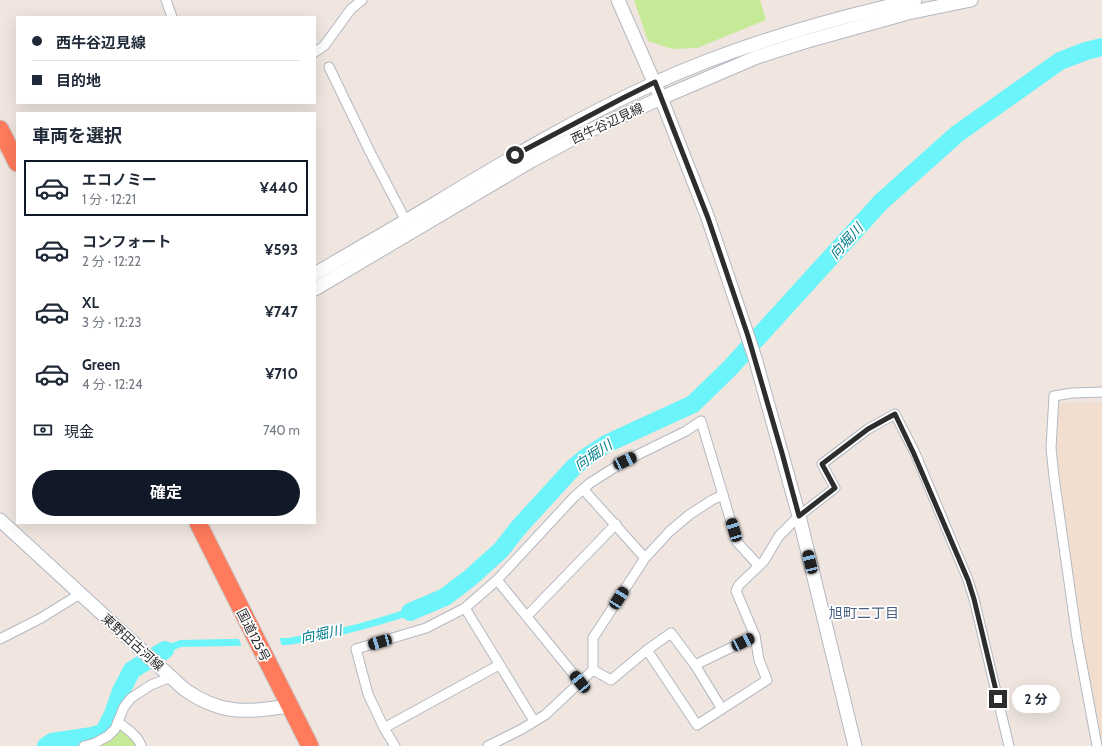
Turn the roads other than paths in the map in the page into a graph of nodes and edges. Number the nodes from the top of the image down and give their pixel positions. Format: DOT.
graph roads {
  1 [pos="166,0"];
  2 [pos="362,0"];
  3 [pos="618,0"];
  4 [pos="915,0"];
  5 [pos="971,0"];
  6 [pos="172,16"];
  7 [pos="316,51"];
  8 [pos="329,67"];
  9 [pos="655,82"];
  10 [pos="661,98"];
  11 [pos="0,129"];
  12 [pos="16,161"];
  13 [pos="409,226"];
  14 [pos="316,273"];
  15 [pos="316,288"];
  16 [pos="1102,392"];
  17 [pos="583,489"];
  18 [pos="724,495"];
  19 [pos="799,516"];
  20 [pos="0,520"];
  21 [pos="198,524"];
  22 [pos="616,524"];
  23 [pos="645,558"];
  24 [pos="759,566"];
  25 [pos="497,580"];
  26 [pos="80,594"];
  27 [pos="465,608"];
  28 [pos="527,616"];
  29 [pos="755,636"];
  30 [pos="0,639"];
  31 [pos="647,650"];
  32 [pos="499,665"];
  33 [pos="695,665"];
  34 [pos="593,670"];
  35 [pos="168,674"];
  36 [pos="580,682"];
  37 [pos="290,706"];
  38 [pos="722,709"];
  39 [pos="534,721"];
  40 [pos="118,722"];
  41 [pos="384,728"];
  42 [pos="84,746"];
  43 [pos="141,746"];
  44 [pos="310,746"];
  45 [pos="395,746"];
  46 [pos="488,746"];
  47 [pos="855,746"];
  48 [pos="1009,746"];
  49 [pos="1097,746"];
  1 -- 6 [label="street"];
  2 -- 7 [label="street"];
  3 -- 9 [label="street"];
  4 -- 9 [label="street, 西牛谷辺見線"];
  5 -- 10 [label="street, 西牛谷辺見線"];
  8 -- 13 [label="street"];
  9 -- 10 [label="street"];
  9 -- 13 [label="street, 西牛谷辺見線"];
  10 -- 13 [label="street, 西牛谷辺見線"];
  10 -- 19 [label="street"];
  11 -- 12 [label="highway"];
  13 -- 14 [label="street, 西牛谷辺見線"];
  13 -- 15 [label="street, 西牛谷辺見線"];
  16 -- 49 [label="street"];
  17 -- 18 [label="street"];
  17 -- 22 [label="street"];
  17 -- 25 [label="street"];
  18 -- 23 [label="street"];
  18 -- 24 [label="street"];
  19 -- 24 [label="street"];
  19 -- 47 [label="street"];
  19 -- 48 [label="street"];
  20 -- 26 [label="street, 東野田古河線"];
  21 -- 37 [label="highway, 国道125号"];
  22 -- 23 [label="street"];
  22 -- 28 [label="street"];
  23 -- 34 [label="street"];
  24 -- 29 [label="street"];
  25 -- 27 [label="street"];
  25 -- 28 [label="street"];
  26 -- 30 [label="street"];
  26 -- 35 [label="street, 東野田古河線"];
  27 -- 32 [label="street"];
  27 -- 41 [label="street"];
  28 -- 36 [label="street"];
  29 -- 33 [label="street"];
  29 -- 38 [label="street"];
  31 -- 33 [label="street"];
  31 -- 34 [label="street"];
  31 -- 38 [label="street"];
  32 -- 39 [label="street"];
  32 -- 41 [label="street"];
  33 -- 38 [label="street"];
  34 -- 36 [label="street"];
  35 -- 37 [label="street, 東野田古河線"];
  35 -- 40 [label="street"];
  36 -- 39 [label="street"];
  37 -- 44 [label="highway, 国道125号"];
  39 -- 46 [label="street"];
  40 -- 42 [label="street"];
  40 -- 43 [label="street"];
  41 -- 45 [label="street"];
}
